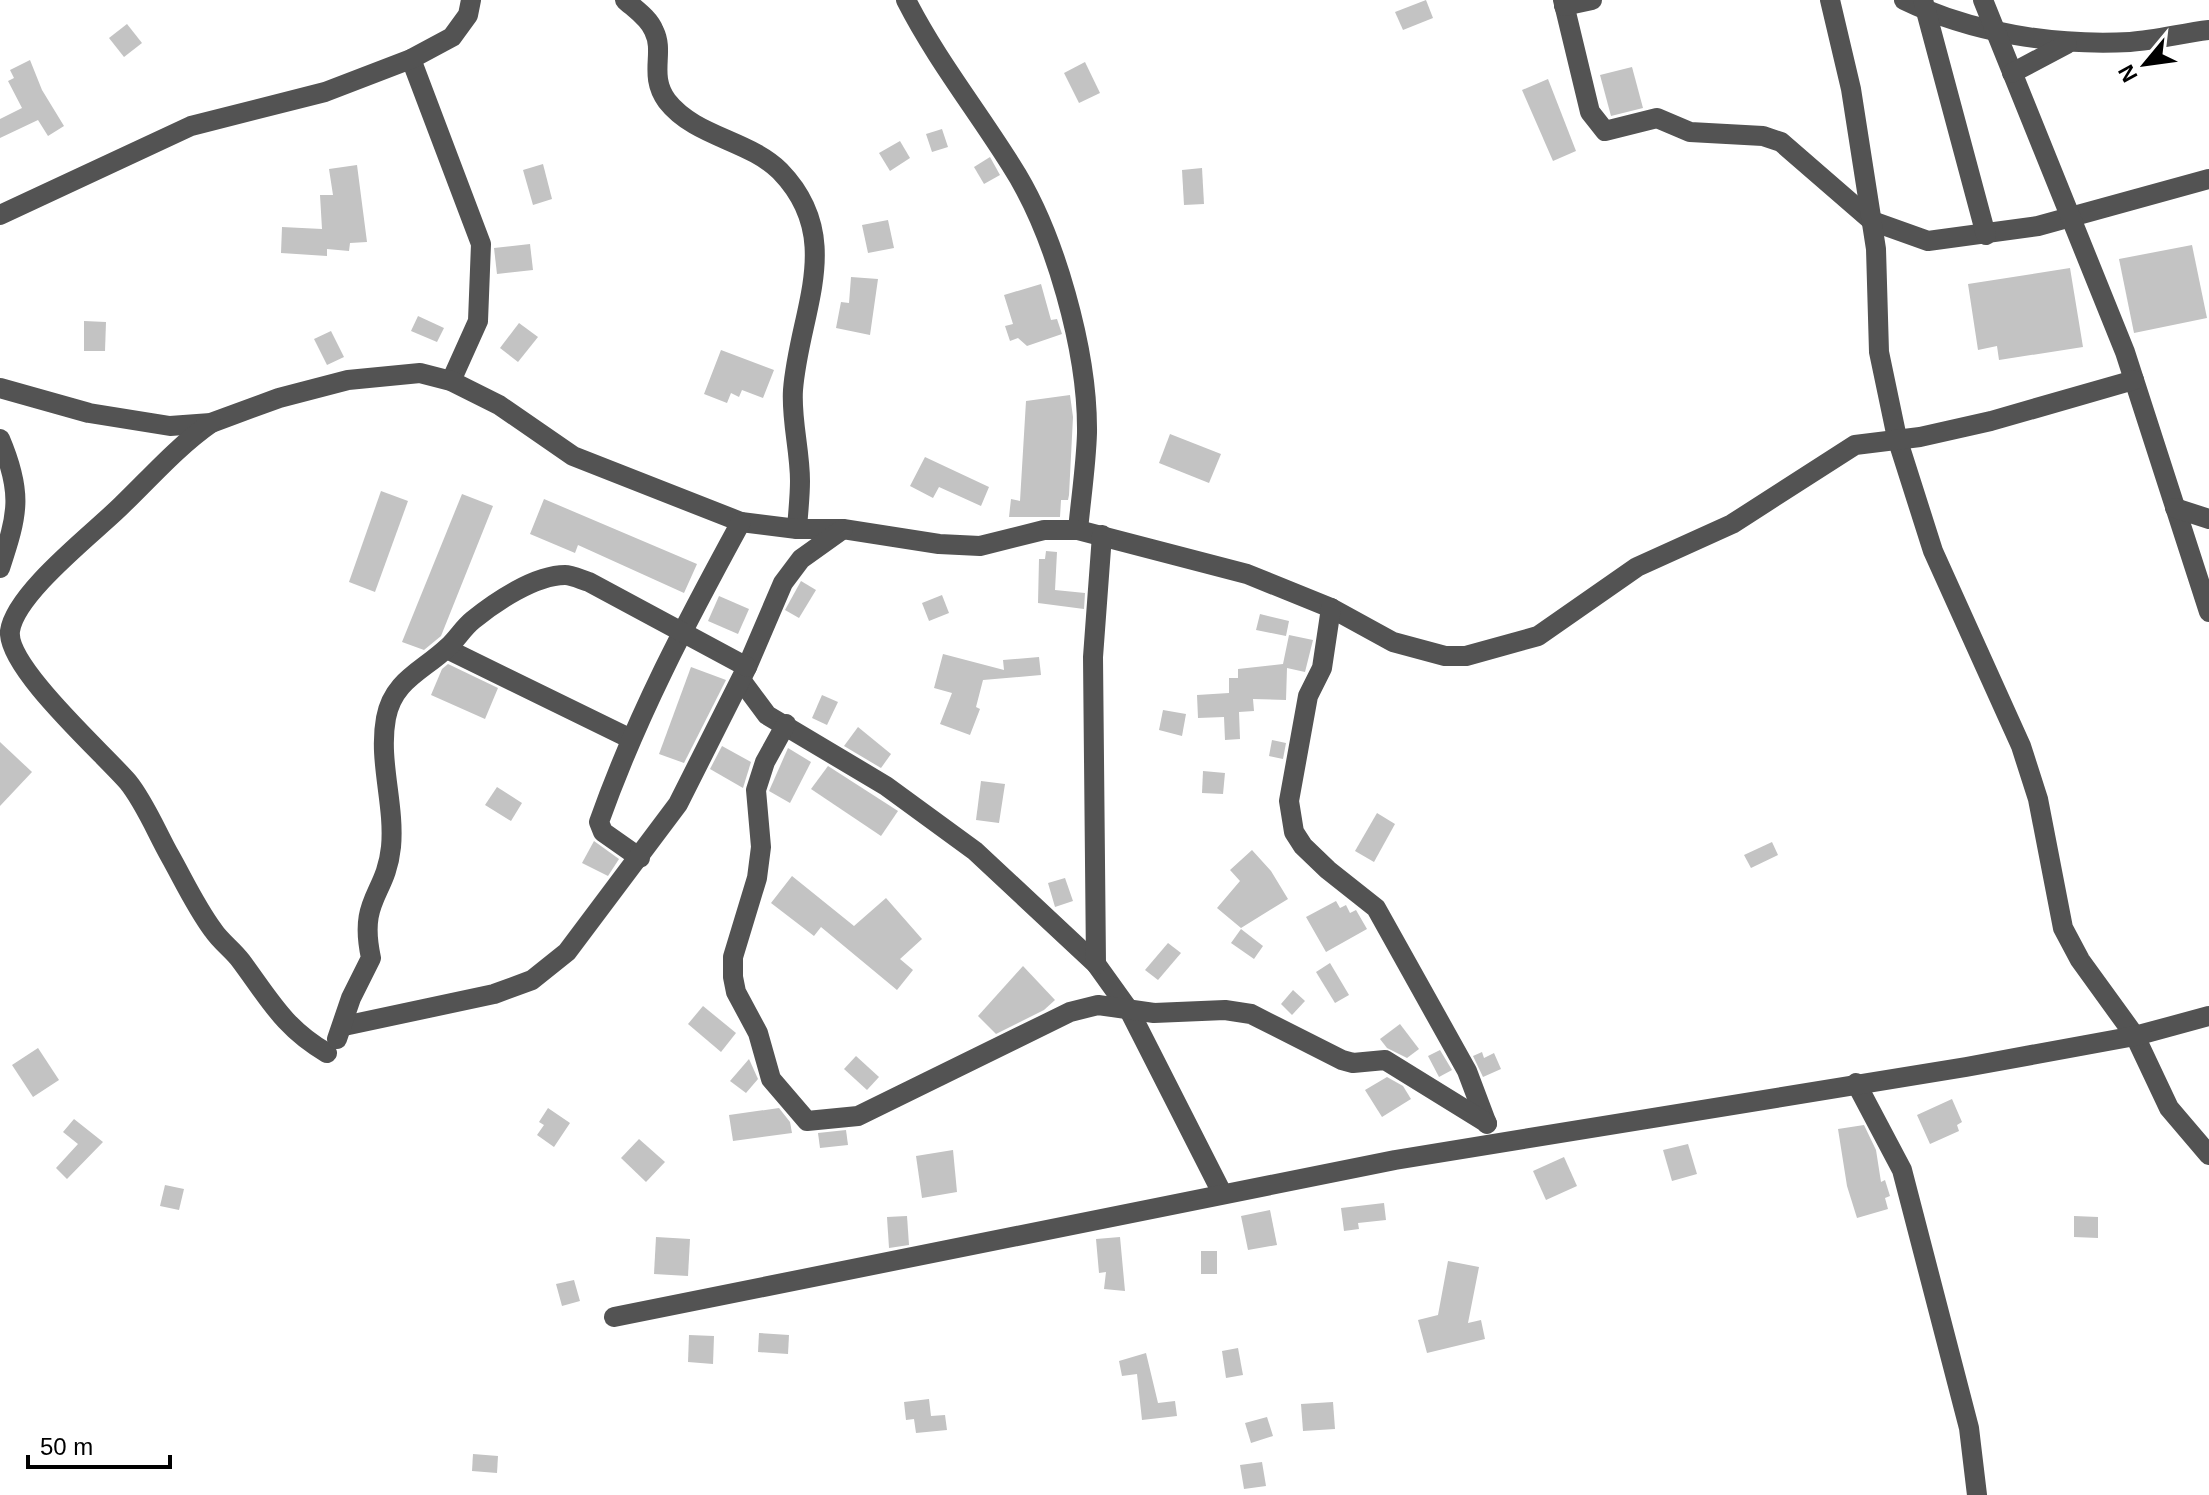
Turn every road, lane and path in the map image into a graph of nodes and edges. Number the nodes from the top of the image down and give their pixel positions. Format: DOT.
graph roads {
  1 [pos="471,0"];
  2 [pos="625,0"];
  3 [pos="906,0"];
  4 [pos="1592,0"];
  5 [pos="1830,0"];
  6 [pos="1904,0"];
  7 [pos="1983,0"];
  8 [pos="1564,3"];
  9 [pos="1925,5"];
  10 [pos="1995,29"];
  11 [pos="2209,30"];
  12 [pos="2067,44"];
  13 [pos="411,59"];
  14 [pos="2012,73"];
  15 [pos="2209,179"];
  16 [pos="0,215"];
  17 [pos="2068,216"];
  18 [pos="1872,221"];
  19 [pos="1986,235"];
  20 [pos="2134,380"];
  21 [pos="451,381"];
  22 [pos="0,388"];
  23 [pos="211,423"];
  24 [pos="1897,438"];
  25 [pos="0,439"];
  26 [pos="2175,508"];
  27 [pos="2209,519"];
  28 [pos="741,522"];
  29 [pos="797,529"];
  30 [pos="843,529"];
  31 [pos="1078,530"];
  32 [pos="1102,535"];
  33 [pos="0,568"];
  34 [pos="0,606"];
  35 [pos="1331,608"];
  36 [pos="2209,612"];
  37 [pos="10,629"];
  38 [pos="681,631"];
  39 [pos="447,649"];
  40 [pos="744,673"];
  41 [pos="786,724"];
  42 [pos="629,738"];
  43 [pos="640,858"];
  44 [pos="1096,964"];
  45 [pos="1129,1010"];
  46 [pos="2209,1016"];
  47 [pos="2135,1036"];
  48 [pos="336,1039"];
  49 [pos="1856,1083"];
  50 [pos="1487,1123"];
  51 [pos="1494,1143"];
  52 [pos="2209,1155"];
  53 [pos="1222,1193"];
  54 [pos="614,1317"];
  55 [pos="1977,1495"];
  1 -- 13 [label="street"];
  2 -- 29 [label="street"];
  3 -- 31 [label="street"];
  4 -- 8 [label="street"];
  5 -- 18 [label="street"];
  6 -- 9 [label="street"];
  7 -- 10 [label="street"];
  8 -- 18 [label="street"];
  9 -- 10 [label="street"];
  9 -- 19 [label="street"];
  10 -- 12 [label="street"];
  10 -- 14 [label="street"];
  11 -- 12 [label="street"];
  12 -- 14 [label="street"];
  13 -- 16 [label="street"];
  13 -- 21 [label="street"];
  14 -- 17 [label="street"];
  15 -- 17 [label="street"];
  17 -- 19 [label="street"];
  17 -- 20 [label="street"];
  18 -- 19 [label="street"];
  18 -- 24 [label="street"];
  20 -- 24 [label="street"];
  20 -- 26 [label="street"];
  21 -- 23 [label="street"];
  21 -- 28 [label="street"];
  22 -- 23 [label="street"];
  23 -- 37 [label="street"];
  24 -- 35 [label="street"];
  24 -- 47 [label="street"];
  25 -- 33 [label="street"];
  26 -- 27 [label="street"];
  26 -- 36 [label="street"];
  28 -- 29 [label="street"];
  28 -- 38 [label="street"];
  29 -- 30 [label="street"];
  30 -- 31 [label="street"];
  30 -- 40 [label="street"];
  31 -- 32 [label="street"];
  32 -- 35 [label="street"];
  32 -- 44 [label="street"];
  34 -- 37 [label="street"];
  35 -- 50 [label="street"];
  37 -- 48 [label="street"];
  38 -- 39 [label="street"];
  38 -- 40 [label="street"];
  38 -- 42 [label="street"];
  39 -- 42 [label="street"];
  39 -- 48 [label="street"];
  40 -- 41 [label="street"];
  40 -- 43 [label="street"];
  41 -- 44 [label="street"];
  41 -- 45 [label="street"];
  42 -- 43 [label="street"];
  43 -- 48 [label="street"];
  44 -- 45 [label="street"];
  45 -- 50 [label="street"];
  45 -- 53 [label="street"];
  46 -- 47 [label="street"];
  47 -- 49 [label="street"];
  47 -- 52 [label="street"];
  49 -- 51 [label="street"];
  49 -- 55 [label="street"];
  50 -- 51 [label="street"];
  51 -- 53 [label="street"];
  53 -- 54 [label="street"];
}
